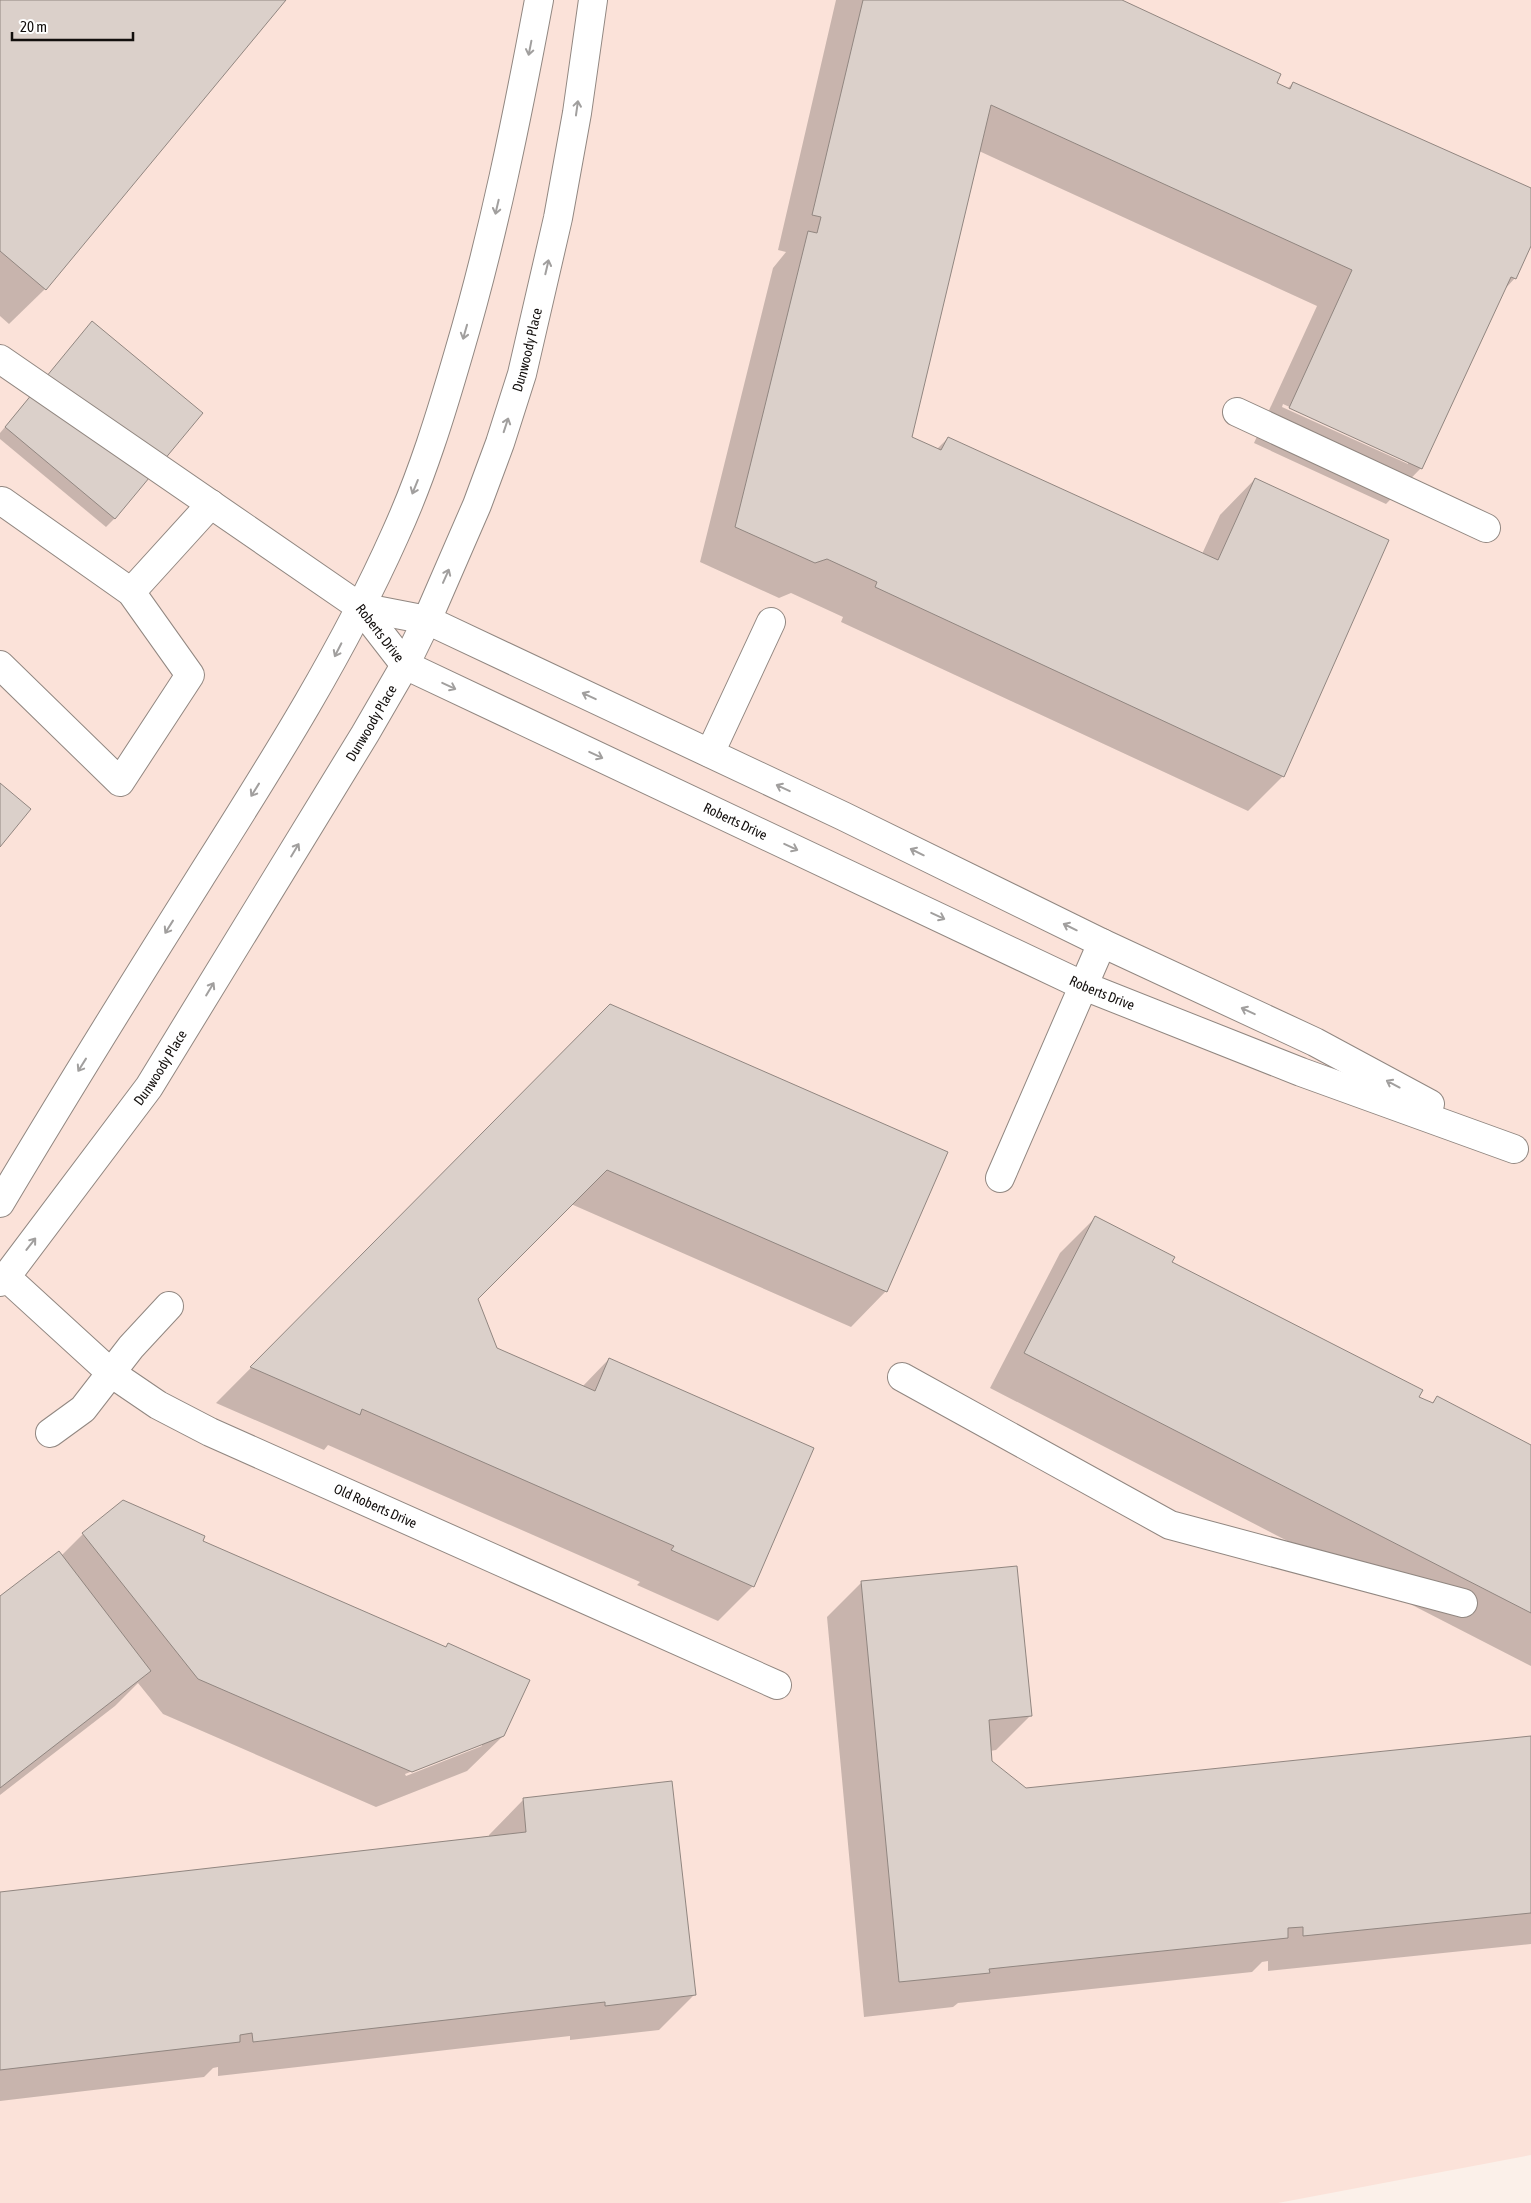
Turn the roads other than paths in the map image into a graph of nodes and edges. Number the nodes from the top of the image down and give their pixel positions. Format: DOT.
graph roads {
  1 [pos="539,0"];
  2 [pos="592,0"];
  3 [pos="0,359"];
  4 [pos="1237,412"];
  5 [pos="0,503"];
  6 [pos="211,504"];
  7 [pos="1486,528"];
  8 [pos="130,592"];
  9 [pos="360,607"];
  10 [pos="427,620"];
  11 [pos="771,622"];
  12 [pos="0,665"];
  13 [pos="405,665"];
  14 [pos="710,753"];
  15 [pos="1102,943"];
  16 [pos="1084,986"];
  17 [pos="1522,1153"];
  18 [pos="1000,1178"];
  19 [pos="0,1203"];
  20 [pos="3,1279"];
  21 [pos="169,1306"];
  22 [pos="111,1373"];
  23 [pos="902,1377"];
  24 [pos="50,1433"];
  25 [pos="1464,1603"];
  26 [pos="777,1685"];
  1 -- 9 [label="street, one-way"];
  10 -- 2 [label="street, Dunwoody Place, one-way"];
  3 -- 6 [label="street"];
  4 -- 7 [label="street"];
  5 -- 8 [label="street"];
  6 -- 8 [label="street"];
  6 -- 9 [label="street"];
  8 -- 12 [label="street"];
  9 -- 10 [label="street, Roberts Drive"];
  9 -- 13 [label="street, Roberts Drive"];
  9 -- 19 [label="street, one-way"];
  10 -- 13 [label="street, Dunwoody Place"];
  14 -- 10 [label="street, Roberts Drive, one-way"];
  11 -- 14 [label="street"];
  13 -- 16 [label="street, Roberts Drive, one-way"];
  20 -- 13 [label="street, Dunwoody Place, one-way"];
  15 -- 14 [label="street, Roberts Drive, one-way"];
  15 -- 16 [label="street"];
  17 -- 15 [label="street, Roberts Drive, one-way"];
  16 -- 17 [label="street, Roberts Drive"];
  16 -- 18 [label="street"];
  20 -- 22 [label="street, Old Roberts Drive"];
  21 -- 22 [label="street"];
  22 -- 24 [label="street"];
  22 -- 26 [label="street, Old Roberts Drive"];
  23 -- 25 [label="street"];
}
